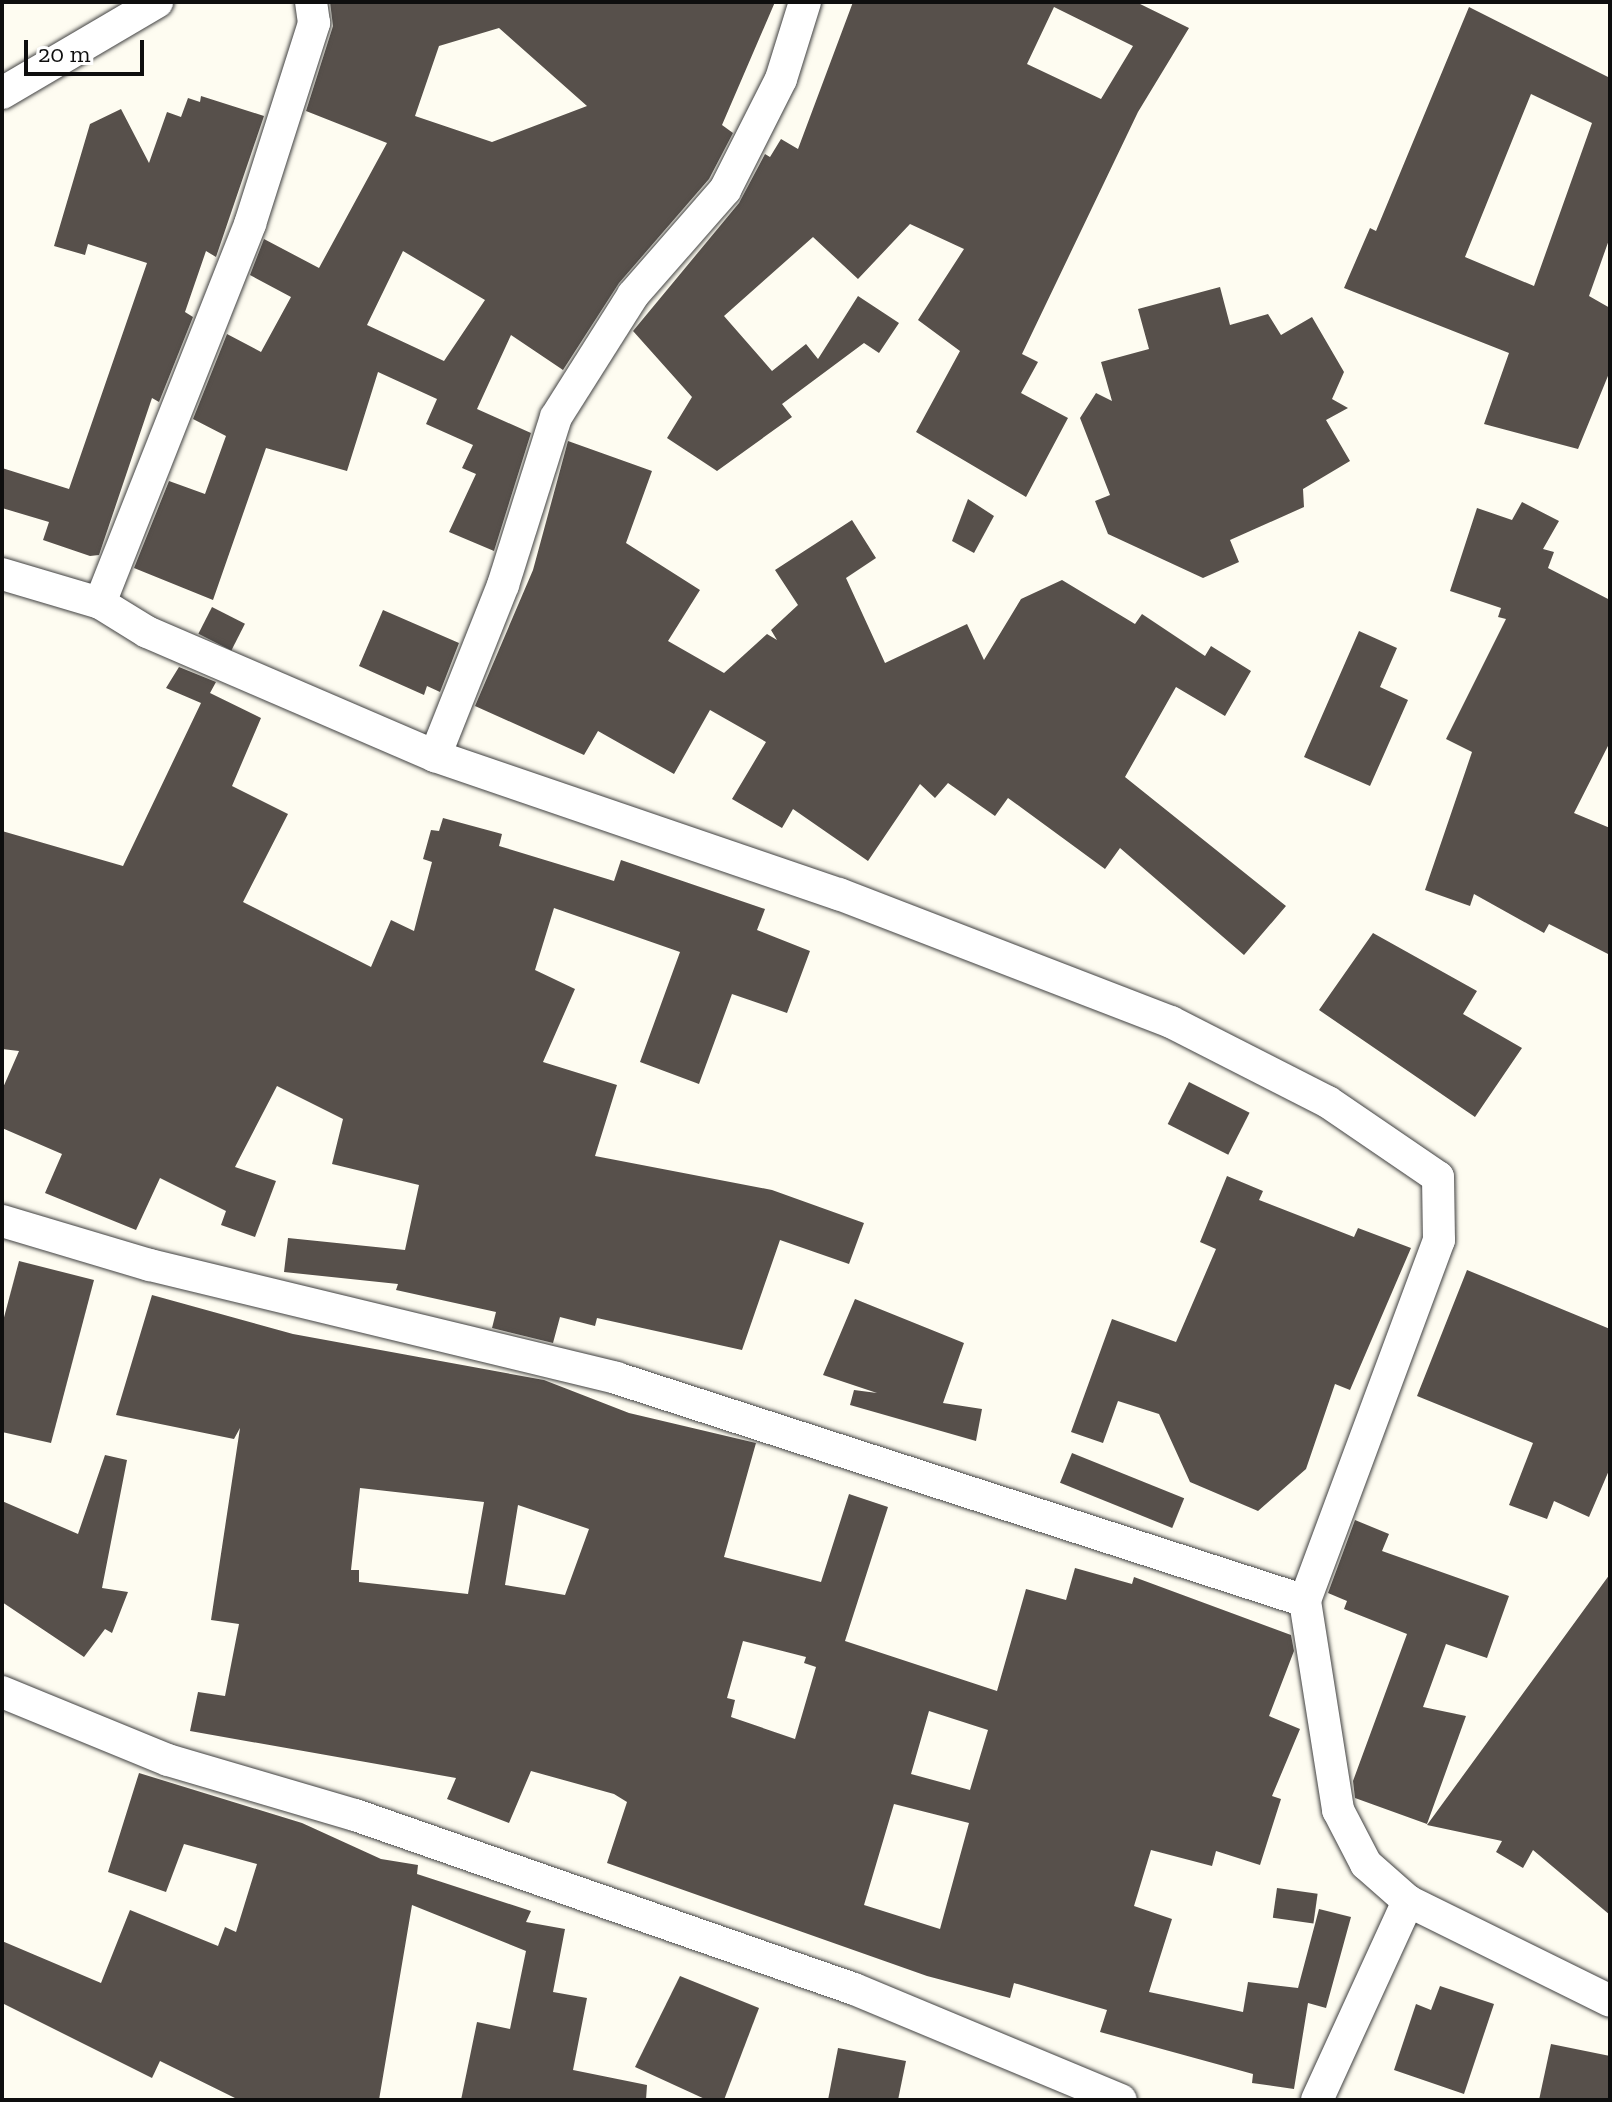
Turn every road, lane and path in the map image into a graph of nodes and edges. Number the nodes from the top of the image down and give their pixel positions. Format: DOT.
graph roads {
  1 [pos="157,2"];
  2 [pos="311,2"];
  3 [pos="805,2"];
  4 [pos="2,93"];
  5 [pos="2,574"];
  6 [pos="100,603"];
  7 [pos="435,756"];
  8 [pos="2,1221"];
  9 [pos="1305,1601"];
  10 [pos="2,1692"];
  11 [pos="1408,1901"];
  12 [pos="1610,2001"];
  13 [pos="1121,2100"];
  14 [pos="1317,2100"];
  1 -- 4 [label="street"];
  2 -- 6 [label="street"];
  3 -- 7 [label="street"];
  5 -- 6 [label="street"];
  6 -- 7 [label="street"];
  7 -- 9 [label="street"];
  8 -- 9 [label="street"];
  9 -- 11 [label="street"];
  10 -- 13 [label="street"];
  11 -- 12 [label="street"];
  11 -- 14 [label="street"];
}
